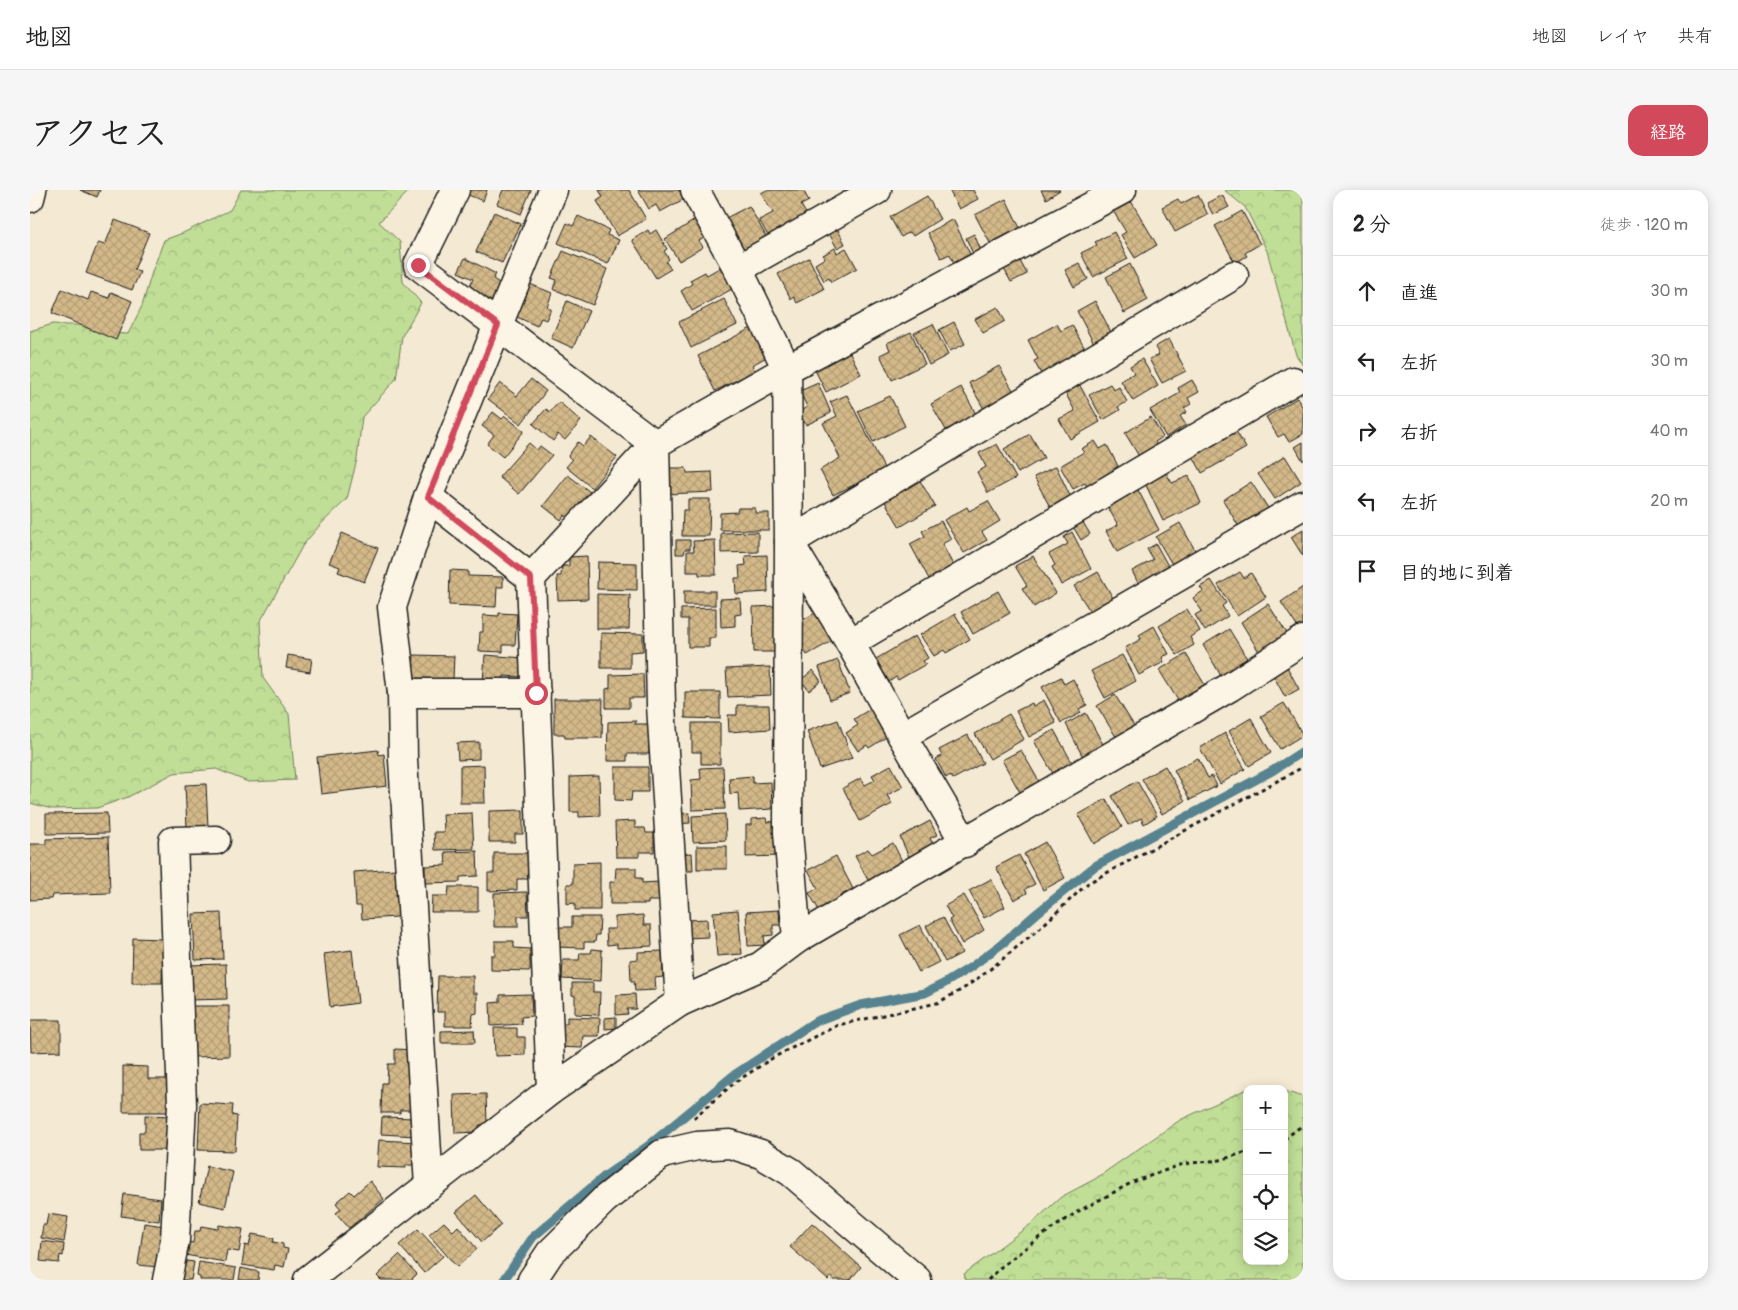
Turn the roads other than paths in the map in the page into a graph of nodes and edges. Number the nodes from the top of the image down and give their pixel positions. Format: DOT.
graph roads {
  1 [pos="32,190"];
  2 [pos="455,190"];
  3 [pos="553,190"];
  4 [pos="695,190"];
  5 [pos="877,190"];
  6 [pos="1105,194"];
  7 [pos="30,198"];
  8 [pos="738,268"];
  9 [pos="1234,275"];
  10 [pos="498,325"];
  11 [pos="787,369"];
  12 [pos="1293,381"];
  13 [pos="655,444"];
  14 [pos="428,497"];
  15 [pos="1303,505"];
  16 [pos="789,542"];
  17 [pos="531,578"];
  18 [pos="1303,640"];
  19 [pos="850,643"];
  20 [pos="402,693"];
  21 [pos="536,693"];
  22 [pos="902,736"];
  23 [pos="216,840"];
  24 [pos="965,843"];
  25 [pos="797,939"];
  26 [pos="680,1002"];
  27 [pos="551,1090"];
  28 [pos="429,1186"];
  29 [pos="167,1280"];
  30 [pos="308,1280"];
  31 [pos="532,1280"];
  32 [pos="917,1280"];
  1 -- 7 [label="street"];
  2 -- 10 [label="street"];
  3 -- 10 [label="street"];
  4 -- 8 [label="street"];
  5 -- 8 [label="street"];
  6 -- 11 [label="street"];
  8 -- 11 [label="street"];
  9 -- 16 [label="street"];
  10 -- 13 [label="street"];
  10 -- 14 [label="street"];
  11 -- 13 [label="street"];
  11 -- 16 [label="street"];
  12 -- 19 [label="street"];
  13 -- 17 [label="street"];
  13 -- 26 [label="street"];
  14 -- 17 [label="street"];
  14 -- 20 [label="street"];
  15 -- 22 [label="street"];
  16 -- 19 [label="street"];
  16 -- 25 [label="street"];
  17 -- 21 [label="street"];
  18 -- 24 [label="street"];
  19 -- 22 [label="street"];
  20 -- 21 [label="street"];
  20 -- 28 [label="street"];
  21 -- 27 [label="street"];
  22 -- 24 [label="street"];
  23 -- 29 [label="street"];
  24 -- 25 [label="street"];
  25 -- 26 [label="street"];
  26 -- 27 [label="street"];
  27 -- 28 [label="street"];
  28 -- 30 [label="street"];
  31 -- 32 [label="street"];
}
